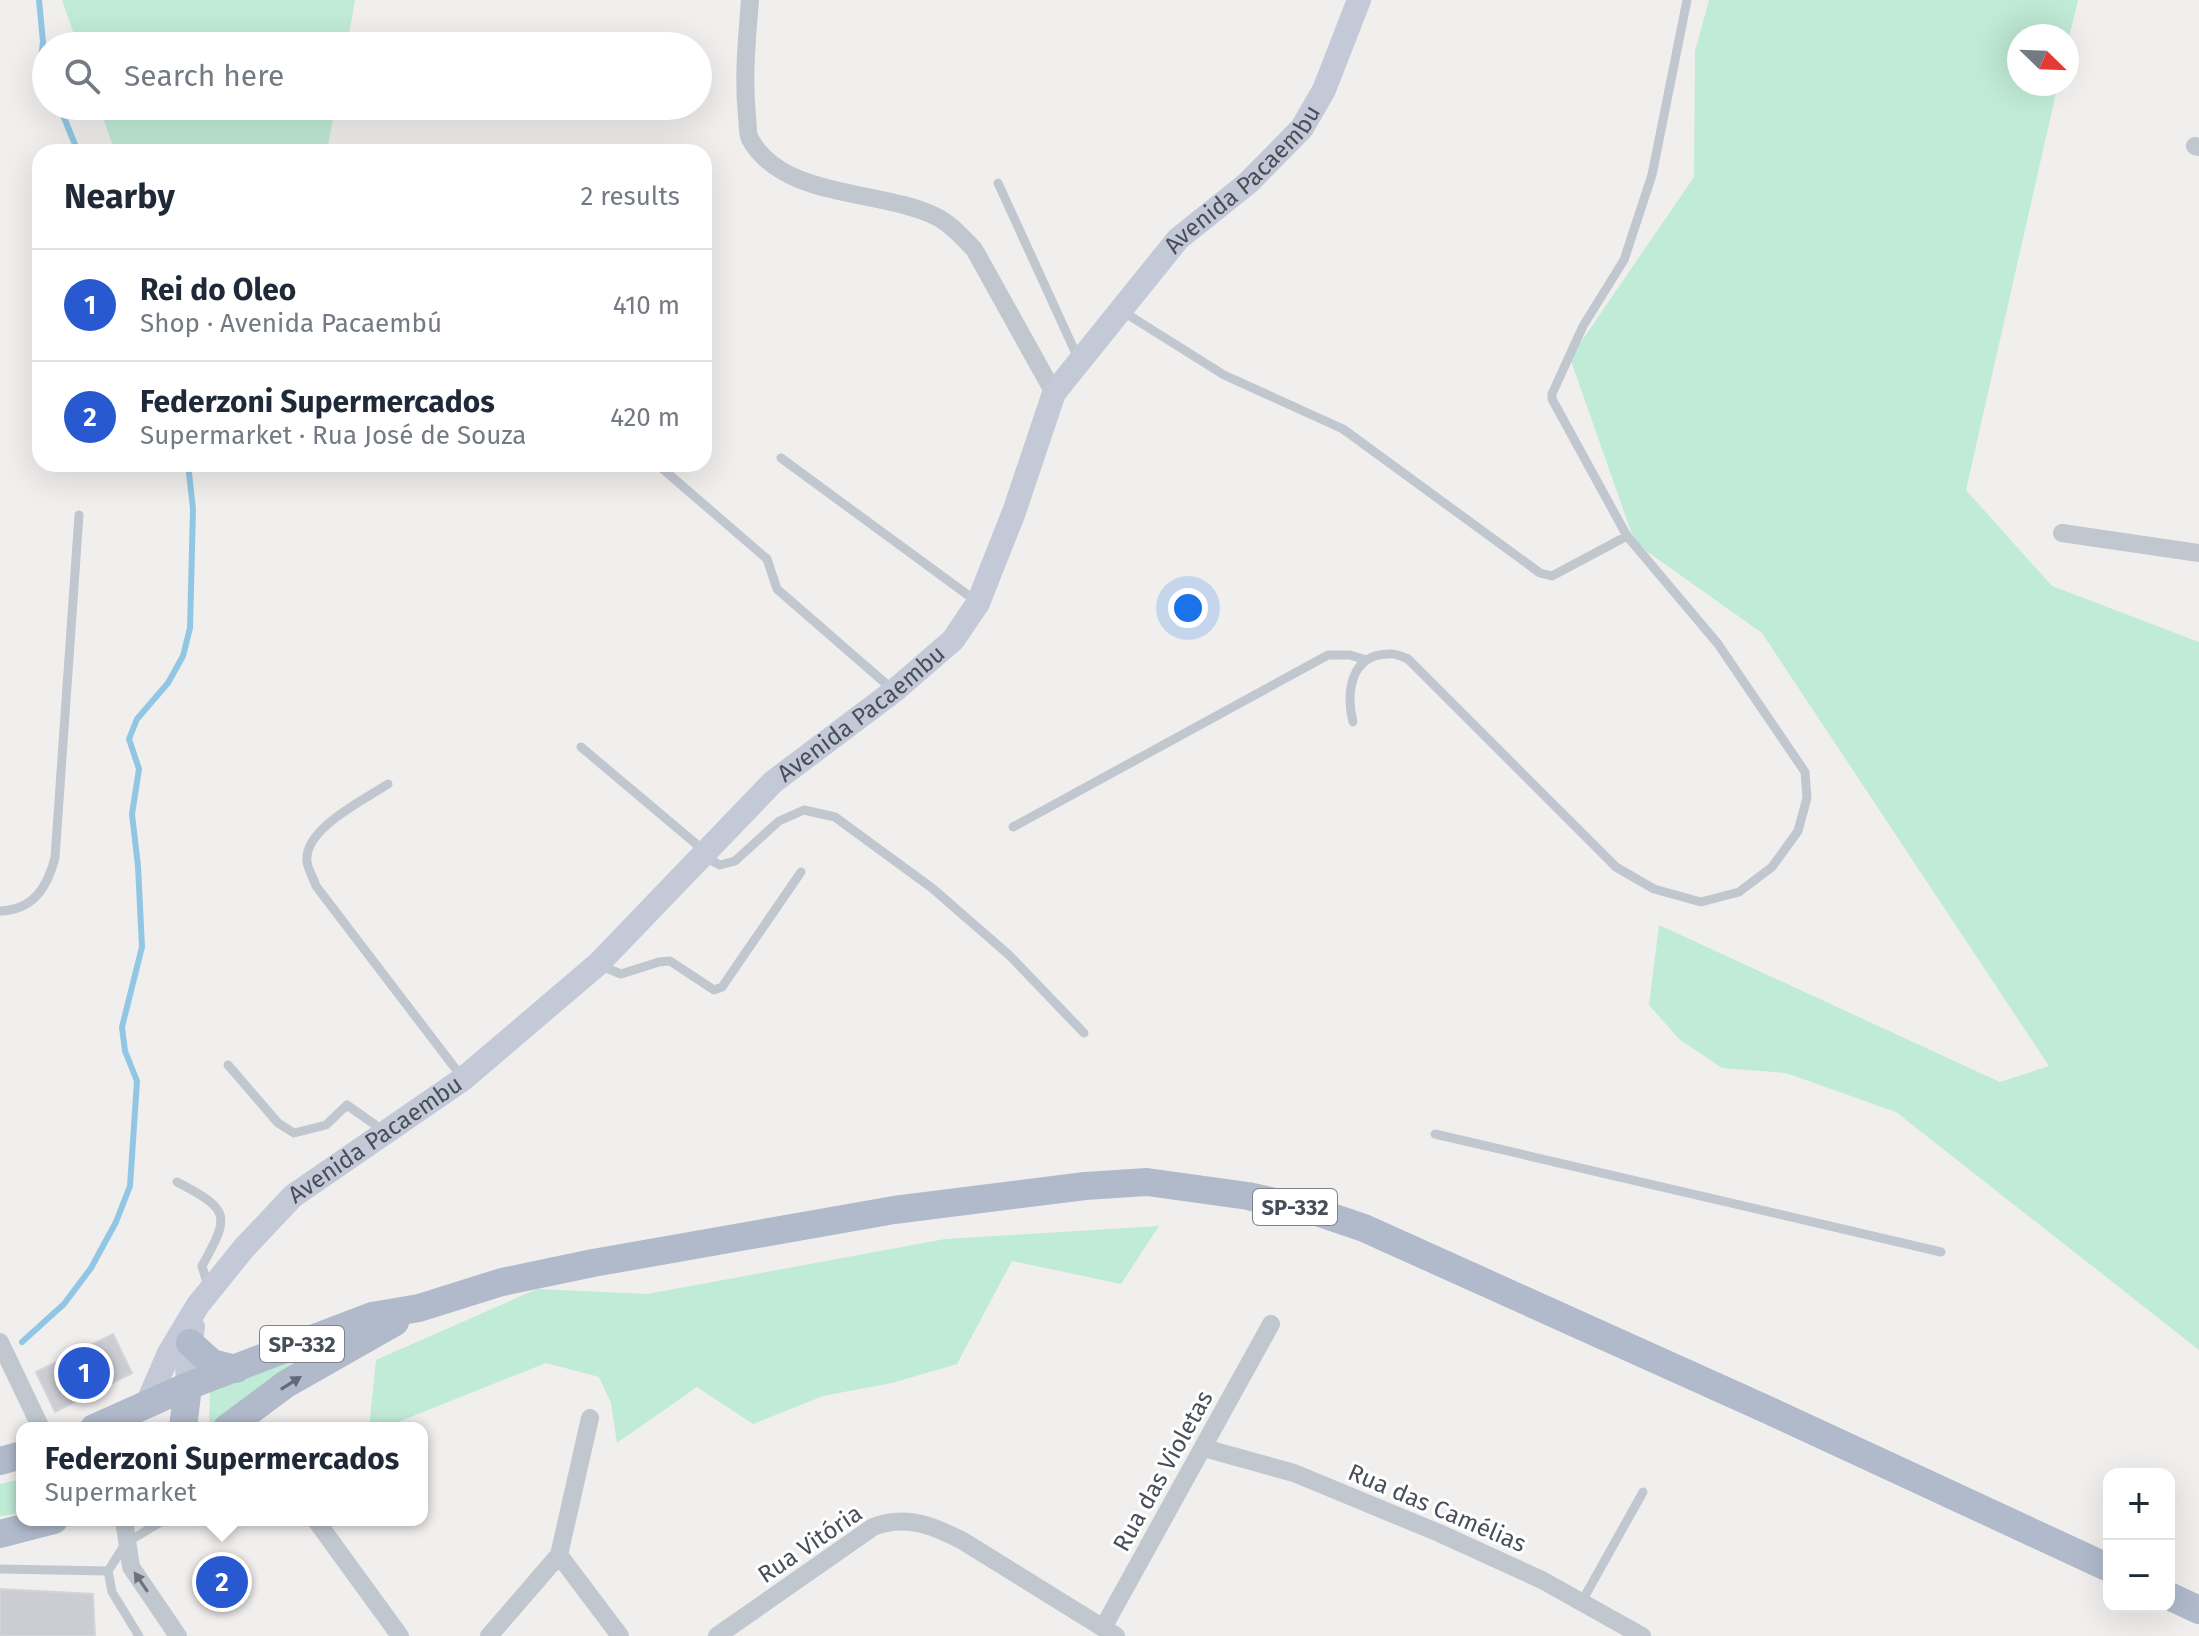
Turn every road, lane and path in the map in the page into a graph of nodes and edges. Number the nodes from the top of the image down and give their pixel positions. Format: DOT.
graph roads {
  1 [pos="750,0"];
  2 [pos="1359,0"];
  3 [pos="1687,0"];
  4 [pos="998,183"];
  5 [pos="1119,310"];
  6 [pos="1079,361"];
  7 [pos="1054,393"];
  8 [pos="781,458"];
  9 [pos="666,472"];
  10 [pos="79,515"];
  11 [pos="2062,533"];
  12 [pos="1627,536"];
  13 [pos="2199,553"];
  14 [pos="978,603"];
  15 [pos="1366,660"];
  16 [pos="894,691"];
  17 [pos="1353,722"];
  18 [pos="581,747"];
  19 [pos="388,784"];
  20 [pos="1013,827"];
  21 [pos="703,856"];
  22 [pos="801,872"];
  23 [pos="0,911"];
  24 [pos="598,964"];
  25 [pos="1084,1033"];
  26 [pos="228,1065"];
  27 [pos="463,1079"];
  28 [pos="1435,1134"];
  29 [pos="382,1135"];
  30 [pos="177,1182"];
  31 [pos="1941,1252"];
  32 [pos="204,1298"];
  33 [pos="419,1308"];
  34 [pos="1271,1324"];
  35 [pos="0,1342"];
  36 [pos="190,1343"];
  37 [pos="236,1369"];
  38 [pos="188,1386"];
  39 [pos="147,1404"];
  40 [pos="590,1418"];
  41 [pos="38,1422"];
  42 [pos="107,1422"];
  43 [pos="167,1422"];
  44 [pos="184,1422"];
  45 [pos="235,1422"];
  46 [pos="1204,1448"];
  47 [pos="1643,1492"];
  48 [pos="31,1526"];
  49 [pos="125,1526"];
  50 [pos="154,1526"];
  51 [pos="320,1526"];
  52 [pos="0,1534"];
  53 [pos="126,1543"];
  54 [pos="559,1555"];
  55 [pos="2103,1565"];
  56 [pos="0,1569"];
  57 [pos="108,1571"];
  58 [pos="2175,1599"];
  59 [pos="1581,1603"];
  60 [pos="2199,1610"];
  61 [pos="1109,1632"];
  62 [pos="139,1636"];
  63 [pos="178,1636"];
  64 [pos="400,1636"];
  65 [pos="489,1636"];
  66 [pos="620,1636"];
  67 [pos="717,1636"];
  68 [pos="1642,1636"];
  1 -- 7 [label="street"];
  2 -- 5 [label="street, Avenida Pacaembu"];
  3 -- 12 [label="lane"];
  4 -- 6 [label="lane"];
  5 -- 6 [label="street, Avenida Pacaembu"];
  5 -- 12 [label="lane"];
  6 -- 7 [label="street, Avenida Pacaembu"];
  7 -- 14 [label="street, Avenida Pacaembu"];
  8 -- 14 [label="lane"];
  9 -- 16 [label="lane"];
  10 -- 23 [label="lane"];
  11 -- 13 [label="street"];
  12 -- 15 [label="lane"];
  14 -- 16 [label="street, Avenida Pacaembu"];
  15 -- 17 [label="lane"];
  15 -- 20 [label="lane"];
  16 -- 21 [label="street, Avenida Pacaembu"];
  18 -- 21 [label="lane"];
  19 -- 27 [label="lane"];
  21 -- 24 [label="street, Avenida Pacaembu"];
  21 -- 25 [label="lane"];
  22 -- 24 [label="lane"];
  24 -- 27 [label="street, Avenida Pacaembu"];
  26 -- 29 [label="lane"];
  27 -- 29 [label="street, Avenida Pacaembu"];
  28 -- 31 [label="lane"];
  29 -- 32 [label="street, Avenida Pacaembu"];
  30 -- 32 [label="lane"];
  32 -- 36 [label="street"];
  32 -- 39 [label="street, Avenida Pacaembu"];
  33 -- 37 [label="main road, SP-332"];
  45 -- 33 [label="main road, SP-332, one-way"];
  33 -- 55 [label="main road, SP-332"];
  34 -- 46 [label="street, Rua das Violetas"];
  35 -- 41 [label="street"];
  36 -- 37 [label="main road"];
  36 -- 38 [label="street"];
  37 -- 38 [label="main road, SP-332"];
  38 -- 39 [label="main road, SP-332"];
  38 -- 44 [label="main road"];
  39 -- 42 [label="main road, SP-332"];
  39 -- 43 [label="main road"];
  40 -- 54 [label="street"];
  46 -- 59 [label="street, Rua das Camélias"];
  46 -- 61 [label="street, Rua das Violetas"];
  47 -- 59 [label="lane"];
  48 -- 52 [label="main road"];
  49 -- 53 [label="street"];
  50 -- 53 [label="lane"];
  51 -- 64 [label="street"];
  53 -- 57 [label="lane"];
  63 -- 53 [label="street, one-way"];
  54 -- 65 [label="street"];
  54 -- 66 [label="street"];
  56 -- 57 [label="lane"];
  57 -- 62 [label="lane"];
  58 -- 60 [label="main road"];
  59 -- 68 [label="street, Rua das Camélias"];
  61 -- 67 [label="street, Rua Vitória"];
}
